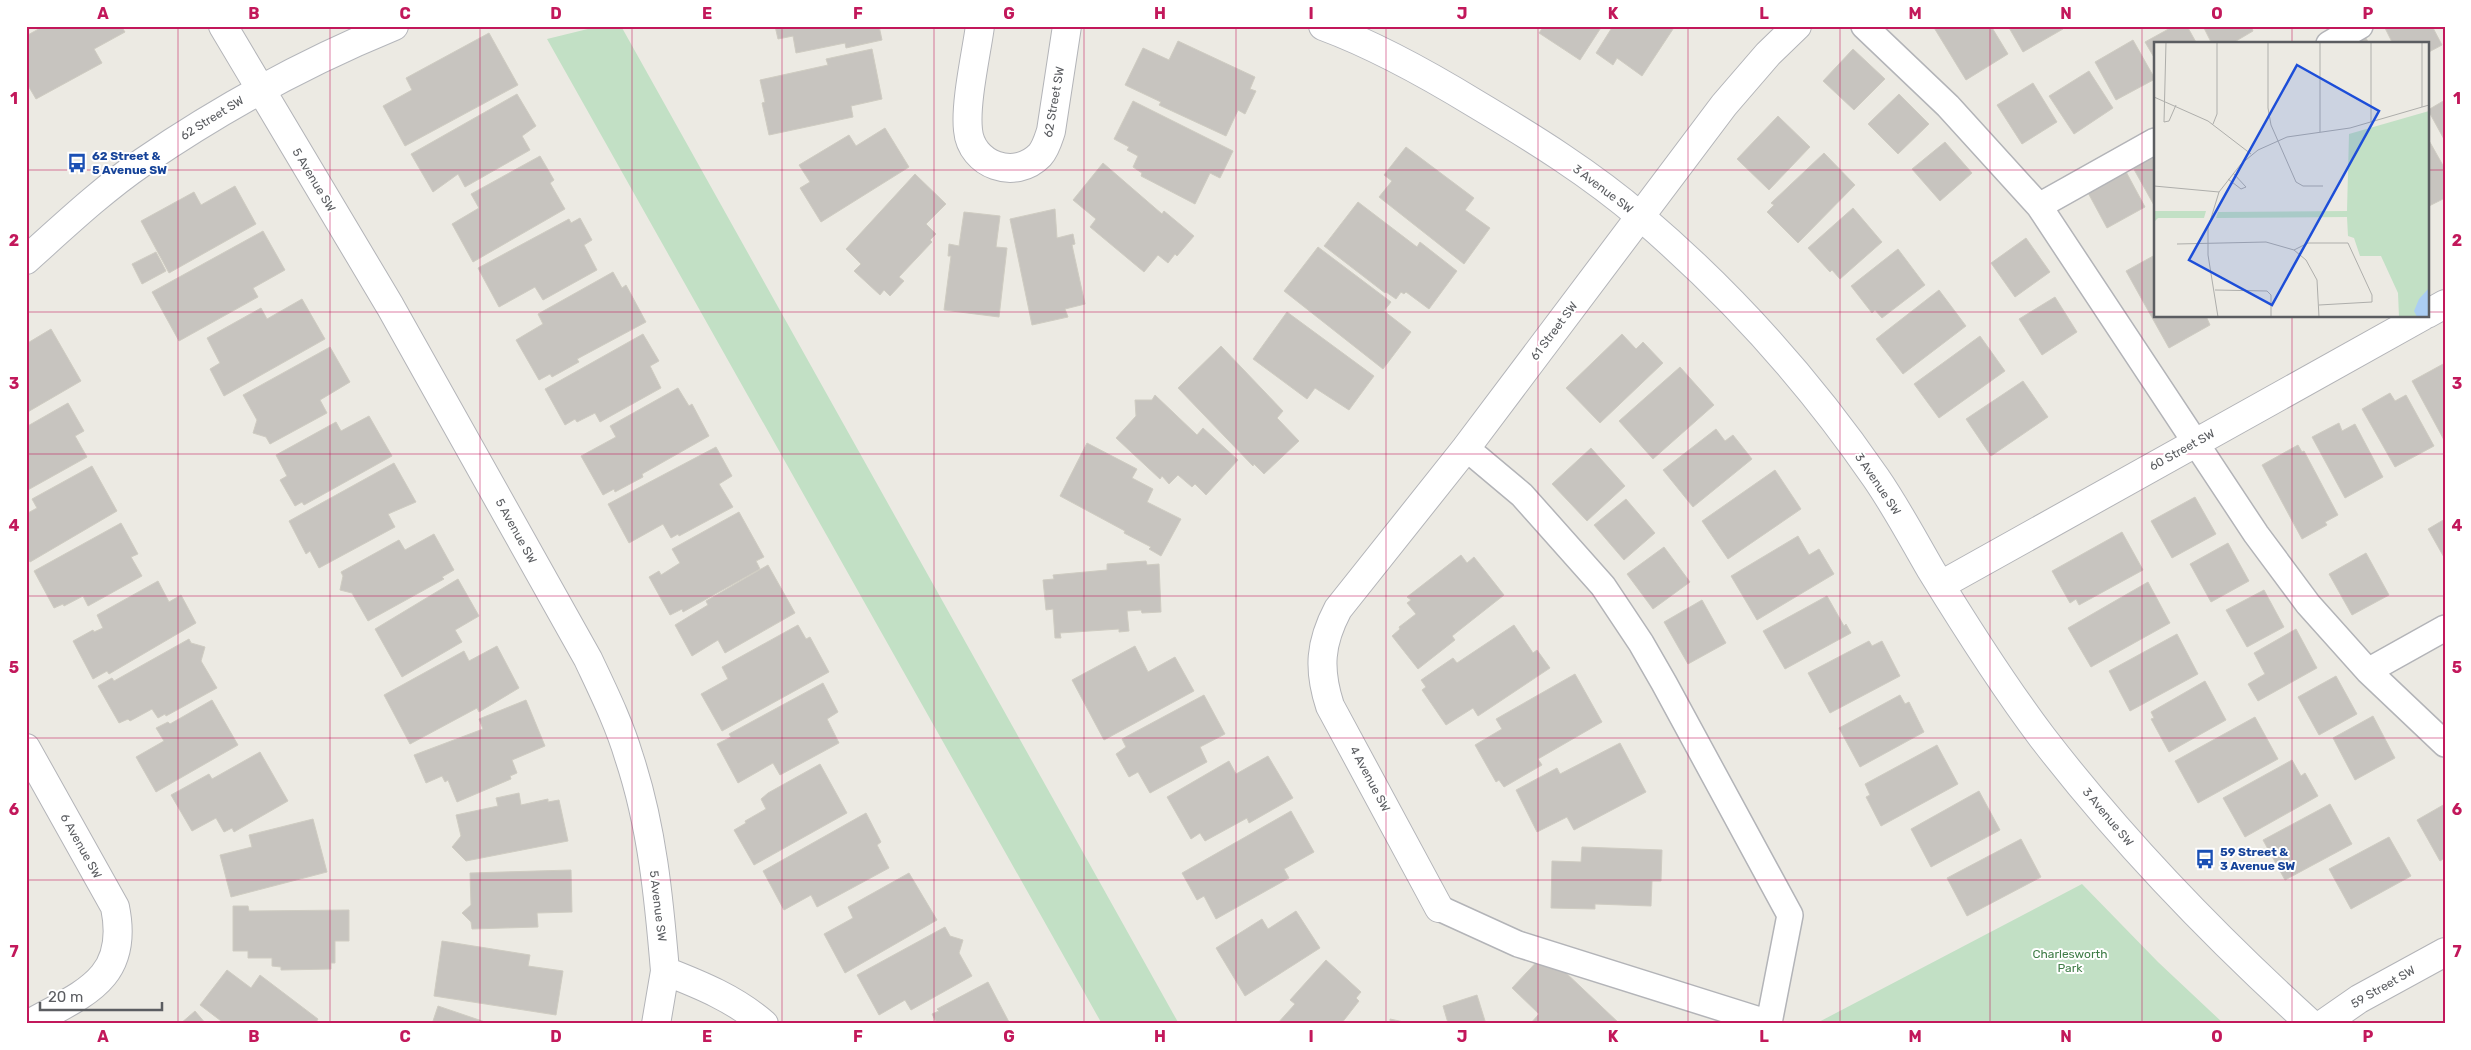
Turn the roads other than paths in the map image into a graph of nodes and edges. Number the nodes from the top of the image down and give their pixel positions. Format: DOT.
graph roads {
  1 [pos="222,26"];
  2 [pos="394,26"];
  3 [pos="980,26"];
  4 [pos="1067,26"];
  5 [pos="1323,26"];
  6 [pos="1797,26"];
  7 [pos="1864,26"];
  8 [pos="2360,26"];
  9 [pos="1357,32"];
  10 [pos="2332,42"];
  11 [pos="260,89"];
  12 [pos="2154,142"];
  13 [pos="2039,206"];
  14 [pos="1640,216"];
  15 [pos="26,260"];
  16 [pos="2445,304"];
  17 [pos="2428,313"];
  18 [pos="2419,318"];
  19 [pos="2196,442"];
  20 [pos="1466,448"];
  21 [pos="1941,585"];
  22 [pos="2445,628"];
  23 [pos="1323,644"];
  24 [pos="2368,671"];
  25 [pos="2445,744"];
  26 [pos="26,748"];
  27 [pos="1439,908"];
  28 [pos="2445,952"];
  29 [pos="665,971"];
  30 [pos="29,1024"];
  31 [pos="656,1024"];
  32 [pos="764,1024"];
  33 [pos="2311,1024"];
  34 [pos="2323,1024"];
  1 -- 11 [label="street, 5 Avenue SW"];
  2 -- 11 [label="street, 62 Street SW"];
  3 -- 4 [label="street, 62 Street SW"];
  5 -- 9 [label="street"];
  6 -- 14 [label="street, 61 Street SW"];
  7 -- 13 [label="lane"];
  8 -- 10 [label="lane"];
  9 -- 14 [label="street, 3 Avenue SW"];
  11 -- 15 [label="street, 62 Street SW"];
  11 -- 29 [label="street, 5 Avenue SW"];
  12 -- 13 [label="lane"];
  13 -- 19 [label="lane"];
  14 -- 20 [label="street, 61 Street SW"];
  14 -- 21 [label="street, 3 Avenue SW"];
  16 -- 17 [label="street"];
  18 -- 19 [label="street, 60 Street SW"];
  19 -- 21 [label="street, 60 Street SW"];
  19 -- 24 [label="lane"];
  20 -- 23 [label="street, 61 Street SW"];
  20 -- 27 [label="lane"];
  21 -- 33 [label="street, 3 Avenue SW"];
  22 -- 24 [label="lane"];
  23 -- 27 [label="street, 4 Avenue SW"];
  24 -- 25 [label="lane"];
  26 -- 30 [label="street, 6 Avenue SW"];
  28 -- 34 [label="street, 59 Street SW"];
  29 -- 31 [label="street"];
  29 -- 32 [label="street"];
}
